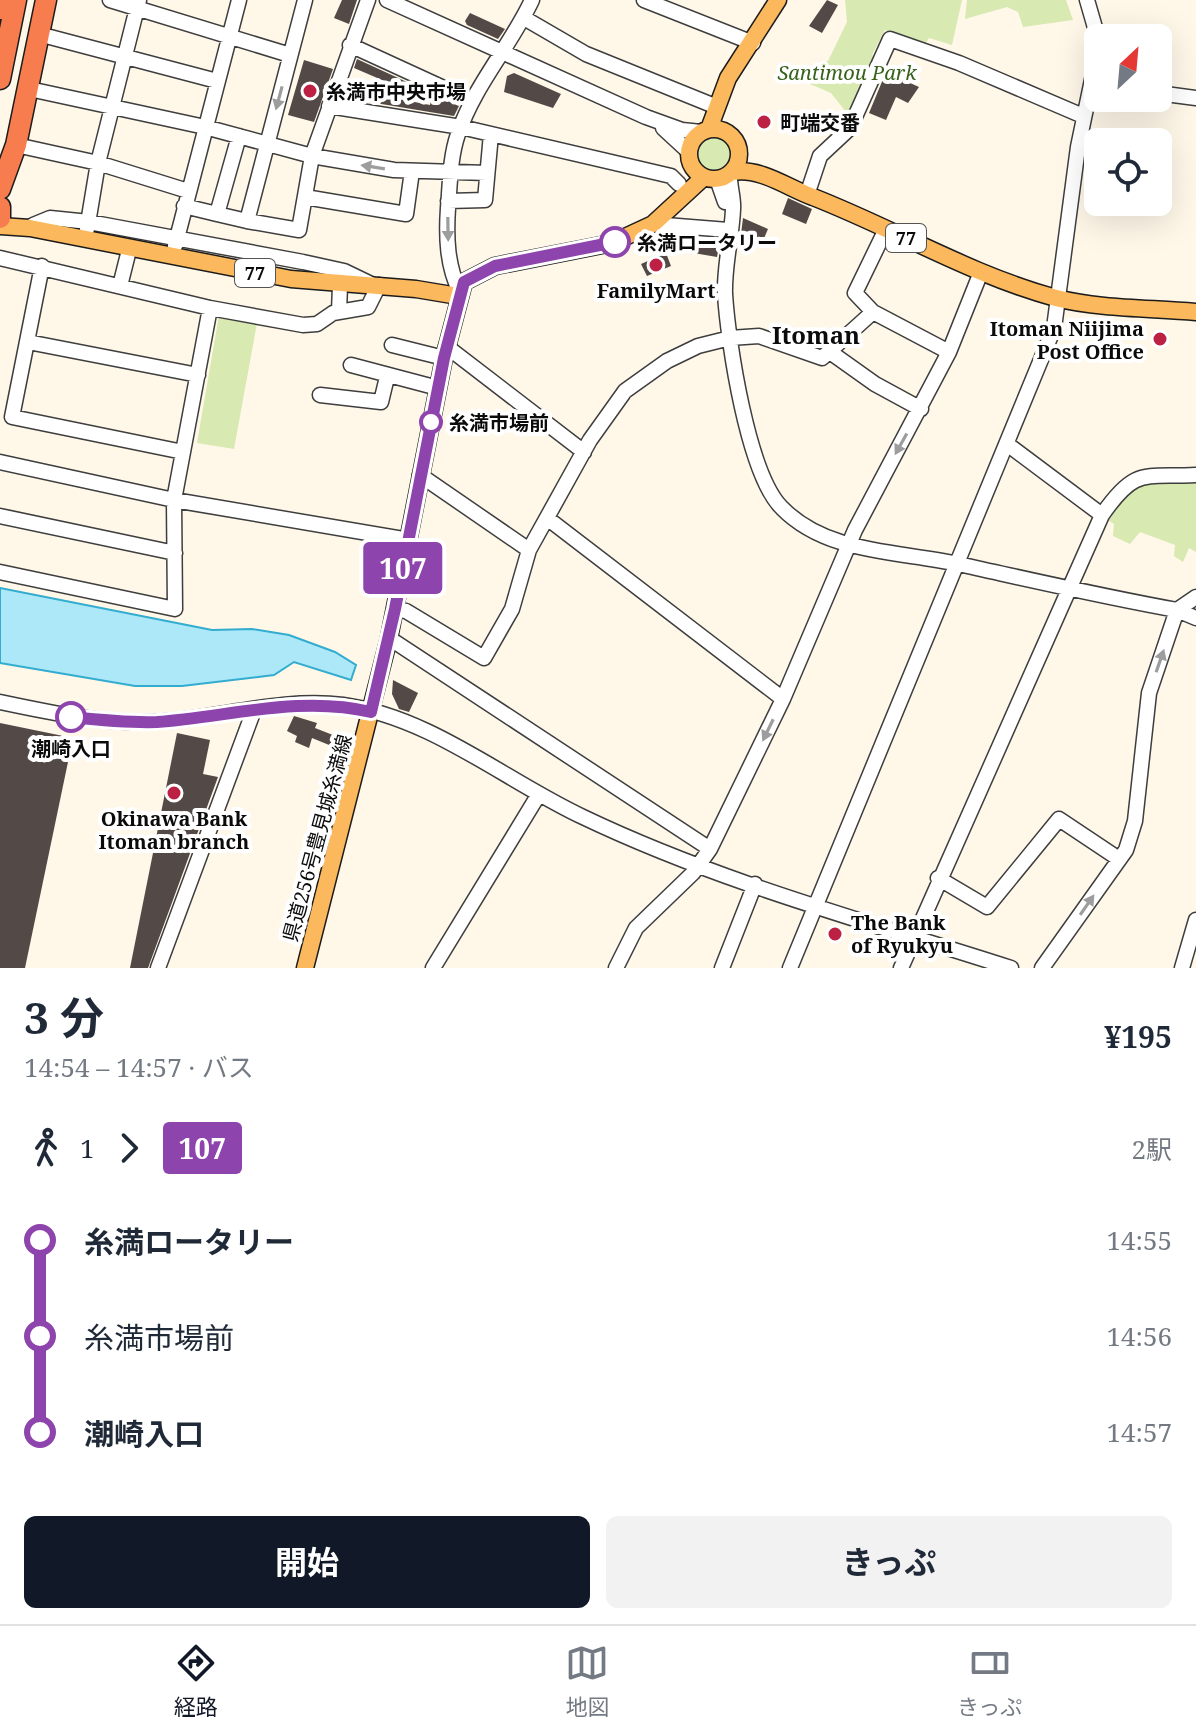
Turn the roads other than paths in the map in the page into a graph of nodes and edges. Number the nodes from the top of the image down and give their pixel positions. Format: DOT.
graph roads {
  1 [pos="2,0"];
  2 [pos="16,0"];
  3 [pos="32,0"];
  4 [pos="46,0"];
  5 [pos="57,0"];
  6 [pos="110,0"];
  7 [pos="239,0"];
  8 [pos="305,0"];
  9 [pos="368,0"];
  10 [pos="387,0"];
  11 [pos="532,0"];
  12 [pos="644,0"];
  13 [pos="778,0"];
  14 [pos="1087,0"];
  15 [pos="138,5"];
  16 [pos="0,9"];
  17 [pos="524,18"];
  18 [pos="1094,24"];
  19 [pos="230,34"];
  20 [pos="50,37"];
  21 [pos="753,43"];
  22 [pos="350,45"];
  23 [pos="503,53"];
  24 [pos="290,55"];
  25 [pos="124,59"];
  26 [pos="737,68"];
  27 [pos="0,79"];
  28 [pos="217,81"];
  29 [pos="34,90"];
  30 [pos="1172,95"];
  31 [pos="1196,98"];
  32 [pos="472,101"];
  33 [pos="329,106"];
  34 [pos="111,107"];
  35 [pos="717,107"];
  36 [pos="1084,112"];
  37 [pos="1083,116"];
  38 [pos="646,117"];
  39 [pos="205,127"];
  40 [pos="461,127"];
  41 [pos="705,130"];
  42 [pos="729,133"];
  43 [pos="491,134"];
  44 [pos="239,136"];
  45 [pos="267,143"];
  46 [pos="12,144"];
  47 [pos="739,150"];
  48 [pos="312,156"];
  49 [pos="98,163"];
  50 [pos="710,170"];
  51 [pos="412,171"];
  52 [pos="451,173"];
  53 [pos="487,173"];
  54 [pos="679,184"];
  55 [pos="0,189"];
  56 [pos="809,189"];
  57 [pos="188,191"];
  58 [pos="305,197"];
  59 [pos="448,201"];
  60 [pos="831,203"];
  61 [pos="184,206"];
  62 [pos="0,207"];
  63 [pos="217,214"];
  64 [pos="0,218"];
  65 [pos="247,221"];
  66 [pos="89,222"];
  67 [pos="653,224"];
  68 [pos="33,225"];
  69 [pos="0,226"];
  70 [pos="886,229"];
  71 [pos="728,230"];
  72 [pos="55,233"];
  73 [pos="625,237"];
  74 [pos="176,239"];
  75 [pos="85,241"];
  76 [pos="129,250"];
  77 [pos="0,258"];
  78 [pos="172,258"];
  79 [pos="42,266"];
  80 [pos="981,272"];
  81 [pos="340,285"];
  82 [pos="376,285"];
  83 [pos="120,286"];
  84 [pos="459,294"];
  85 [pos="1059,298"];
  86 [pos="210,308"];
  87 [pos="339,312"];
  88 [pos="873,312"];
  89 [pos="1196,312"];
  90 [pos="730,338"];
  91 [pos="28,342"];
  92 [pos="392,345"];
  93 [pos="445,352"];
  94 [pos="830,352"];
  95 [pos="949,352"];
  96 [pos="351,365"];
  97 [pos="198,375"];
  98 [pos="387,377"];
  99 [pos="438,388"];
  100 [pos="320,395"];
  101 [pos="921,409"];
  102 [pos="1007,444"];
  103 [pos="183,452"];
  104 [pos="584,452"];
  105 [pos="0,462"];
  106 [pos="420,475"];
  107 [pos="1196,475"];
  108 [pos="174,500"];
  109 [pos="1102,515"];
  110 [pos="0,516"];
  111 [pos="547,518"];
  112 [pos="409,540"];
  113 [pos="849,545"];
  114 [pos="529,550"];
  115 [pos="175,553"];
  116 [pos="958,564"];
  117 [pos="0,572"];
  118 [pos="1068,589"];
  119 [pos="1196,597"];
  120 [pos="395,609"];
  121 [pos="1177,610"];
  122 [pos="1196,618"];
  123 [pos="389,638"];
  124 [pos="783,699"];
  125 [pos="0,702"];
  126 [pos="254,710"];
  127 [pos="371,712"];
  128 [pos="539,794"];
  129 [pos="710,849"];
  130 [pos="1119,859"];
  131 [pos="700,865"];
  132 [pos="938,878"];
  133 [pos="755,884"];
  134 [pos="816,906"];
  135 [pos="1196,920"];
  136 [pos="914,937"];
  137 [pos="158,968"];
  138 [pos="305,968"];
  139 [pos="433,968"];
  140 [pos="616,968"];
  141 [pos="722,968"];
  142 [pos="790,968"];
  143 [pos="901,968"];
  144 [pos="1011,968"];
  145 [pos="1042,968"];
  146 [pos="1182,968"];
  1 -- 16 [label="highway"];
  2 -- 27 [label="highway"];
  3 -- 46 [label="highway"];
  4 -- 46 [label="highway"];
  5 -- 20 [label="highway"];
  6 -- 15 [label="street"];
  7 -- 19 [label="street"];
  8 -- 24 [label="street"];
  9 -- 22 [label="street"];
  10 -- 23 [label="street"];
  11 -- 17 [label="street"];
  12 -- 21 [label="street"];
  13 -- 21 [label="main road"];
  14 -- 18 [label="street"];
  15 -- 19 [label="street"];
  15 -- 25 [label="street"];
  17 -- 23 [label="street"];
  17 -- 35 [label="street"];
  19 -- 24 [label="street"];
  19 -- 28 [label="street"];
  20 -- 25 [label="street"];
  20 -- 29 [label="highway"];
  21 -- 26 [label="main road"];
  22 -- 32 [label="street"];
  22 -- 33 [label="street"];
  23 -- 32 [label="street"];
  23 -- 38 [label="street"];
  24 -- 45 [label="street, one-way"];
  25 -- 28 [label="street"];
  25 -- 34 [label="street"];
  26 -- 35 [label="main road"];
  26 -- 42 [label="main road"];
  28 -- 39 [label="street"];
  29 -- 34 [label="street"];
  29 -- 46 [label="highway"];
  30 -- 31 [label="street"];
  32 -- 40 [label="street"];
  33 -- 40 [label="street"];
  33 -- 48 [label="street"];
  34 -- 39 [label="street"];
  34 -- 49 [label="street"];
  35 -- 41 [label="main road"];
  36 -- 37 [label="street"];
  37 -- 56 [label="street"];
  37 -- 85 [label="street"];
  38 -- 41 [label="street"];
  38 -- 50 [label="street"];
  39 -- 44 [label="street"];
  39 -- 57 [label="street"];
  40 -- 43 [label="street"];
  40 -- 52 [label="street"];
  41 -- 42 [label="main road"];
  41 -- 50 [label="main road"];
  42 -- 47 [label="main road"];
  43 -- 53 [label="street"];
  43 -- 54 [label="street"];
  44 -- 45 [label="street"];
  44 -- 63 [label="street"];
  45 -- 48 [label="street"];
  45 -- 65 [label="street"];
  46 -- 49 [label="street"];
  46 -- 55 [label="highway"];
  47 -- 50 [label="main road"];
  47 -- 56 [label="main road, 77"];
  51 -- 48 [label="street, one-way"];
  48 -- 58 [label="street"];
  49 -- 57 [label="street"];
  49 -- 66 [label="street"];
  50 -- 54 [label="main road"];
  50 -- 60 [label="main road, 77"];
  50 -- 67 [label="main road"];
  50 -- 71 [label="street"];
  51 -- 52 [label="street"];
  51 -- 58 [label="street"];
  52 -- 53 [label="street"];
  52 -- 59 [label="street"];
  53 -- 59 [label="street"];
  54 -- 73 [label="main road"];
  56 -- 60 [label="main road, 77"];
  57 -- 61 [label="street"];
  58 -- 65 [label="street"];
  59 -- 84 [label="street, one-way"];
  60 -- 70 [label="main road, 77"];
  61 -- 63 [label="street"];
  61 -- 74 [label="street"];
  62 -- 64 [label="highway"];
  62 -- 68 [label="main road, 77"];
  63 -- 65 [label="street"];
  66 -- 68 [label="street"];
  66 -- 74 [label="street"];
  66 -- 75 [label="street"];
  67 -- 71 [label="street"];
  67 -- 73 [label="main road"];
  68 -- 72 [label="main road, 77"];
  69 -- 72 [label="main road, 77"];
  70 -- 80 [label="main road, 77"];
  70 -- 88 [label="street"];
  71 -- 90 [label="street"];
  72 -- 75 [label="main road, 77"];
  73 -- 84 [label="main road"];
  74 -- 78 [label="street"];
  74 -- 82 [label="street"];
  75 -- 76 [label="main road, 77"];
  76 -- 78 [label="main road, 77"];
  76 -- 83 [label="street"];
  77 -- 79 [label="street"];
  78 -- 81 [label="main road, 77"];
  79 -- 83 [label="street"];
  79 -- 91 [label="street"];
  80 -- 85 [label="main road, 77"];
  80 -- 95 [label="street"];
  81 -- 82 [label="main road, 77"];
  81 -- 87 [label="street"];
  82 -- 84 [label="main road, 77"];
  82 -- 87 [label="street"];
  83 -- 86 [label="street"];
  84 -- 93 [label="main road, 県道256号豊見城糸満線"];
  85 -- 89 [label="main road, 77"];
  85 -- 102 [label="street"];
  86 -- 87 [label="street"];
  86 -- 97 [label="street"];
  88 -- 94 [label="street"];
  88 -- 95 [label="street"];
  90 -- 94 [label="street"];
  90 -- 104 [label="street"];
  90 -- 113 [label="street"];
  91 -- 97 [label="street"];
  91 -- 103 [label="street"];
  92 -- 93 [label="street"];
  93 -- 99 [label="main road, 県道256号豊見城糸満線"];
  93 -- 104 [label="street"];
  94 -- 101 [label="street"];
  95 -- 101 [label="street"];
  96 -- 98 [label="street"];
  97 -- 103 [label="street"];
  98 -- 99 [label="street"];
  98 -- 100 [label="street"];
  99 -- 106 [label="main road, 県道256号豊見城糸満線"];
  101 -- 113 [label="street, one-way"];
  102 -- 109 [label="street"];
  102 -- 116 [label="street"];
  103 -- 108 [label="street"];
  104 -- 111 [label="street"];
  105 -- 108 [label="street"];
  106 -- 112 [label="main road, 県道256号豊見城糸満線"];
  106 -- 114 [label="street"];
  107 -- 109 [label="street"];
  108 -- 112 [label="street"];
  108 -- 115 [label="street"];
  109 -- 118 [label="street"];
  110 -- 115 [label="street"];
  111 -- 114 [label="street"];
  111 -- 124 [label="street"];
  112 -- 120 [label="main road, 県道256号豊見城糸満線"];
  113 -- 116 [label="street"];
  113 -- 124 [label="street"];
  114 -- 120 [label="street"];
  115 -- 117 [label="street"];
  116 -- 118 [label="street"];
  116 -- 134 [label="street"];
  118 -- 121 [label="street"];
  118 -- 132 [label="street"];
  119 -- 121 [label="street"];
  120 -- 123 [label="main road, 県道256号豊見城糸満線"];
  121 -- 122 [label="street"];
  130 -- 121 [label="street, one-way"];
  123 -- 127 [label="main road, 県道256号豊見城糸満線"];
  123 -- 129 [label="street"];
  124 -- 129 [label="street, one-way"];
  125 -- 126 [label="street"];
  126 -- 127 [label="street"];
  126 -- 137 [label="street"];
  127 -- 128 [label="street"];
  127 -- 138 [label="main road, 県道256号豊見城糸満線"];
  128 -- 131 [label="street"];
  128 -- 139 [label="street"];
  129 -- 131 [label="street"];
  130 -- 132 [label="street"];
  145 -- 130 [label="street, one-way"];
  131 -- 133 [label="street"];
  131 -- 140 [label="street"];
  132 -- 136 [label="street"];
  133 -- 134 [label="street"];
  133 -- 141 [label="street"];
  134 -- 136 [label="street"];
  134 -- 142 [label="street"];
  135 -- 146 [label="street"];
  136 -- 143 [label="street"];
  136 -- 144 [label="street"];
}
